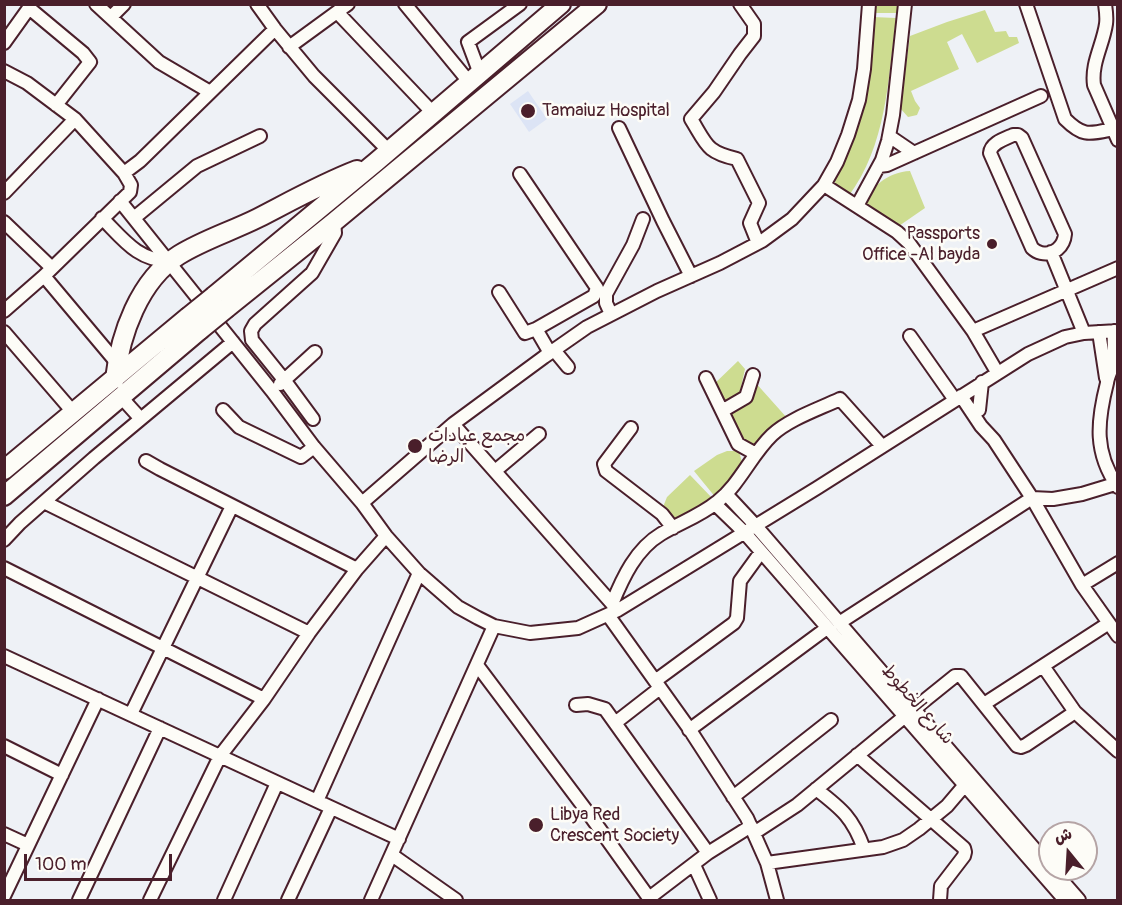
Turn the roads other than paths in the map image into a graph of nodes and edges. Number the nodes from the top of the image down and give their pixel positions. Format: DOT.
graph roads {
  1 [pos="96,4"];
  2 [pos="124,4"];
  3 [pos="257,4"];
  4 [pos="405,4"];
  5 [pos="520,4"];
  6 [pos="561,4"];
  7 [pos="597,4"];
  8 [pos="740,4"];
  9 [pos="869,4"];
  10 [pos="905,4"];
  11 [pos="1026,4"];
  12 [pos="1105,4"];
  13 [pos="343,8"];
  14 [pos="111,17"];
  15 [pos="274,29"];
  16 [pos="4,43"];
  17 [pos="289,46"];
  18 [pos="4,71"];
  19 [pos="475,79"];
  20 [pos="210,92"];
  21 [pos="1041,96"];
  22 [pos="56,105"];
  23 [pos="433,113"];
  24 [pos="75,119"];
  25 [pos="619,128"];
  26 [pos="1115,134"];
  27 [pos="260,136"];
  28 [pos="889,136"];
  29 [pos="914,153"];
  30 [pos="382,157"];
  31 [pos="879,166"];
  32 [pos="124,173"];
  33 [pos="520,174"];
  34 [pos="824,184"];
  35 [pos="4,193"];
  36 [pos="120,201"];
  37 [pos="857,206"];
  38 [pos="102,218"];
  39 [pos="134,218"];
  40 [pos="643,219"];
  41 [pos="4,222"];
  42 [pos="334,222"];
  43 [pos="758,243"];
  44 [pos="1051,252"];
  45 [pos="170,261"];
  46 [pos="1118,268"];
  47 [pos="48,272"];
  48 [pos="691,276"];
  49 [pos="1067,290"];
  50 [pos="499,291"];
  51 [pos="220,302"];
  52 [pos="4,311"];
  53 [pos="612,314"];
  54 [pos="194,323"];
  55 [pos="536,329"];
  56 [pos="973,331"];
  57 [pos="1116,331"];
  58 [pos="4,332"];
  59 [pos="1099,332"];
  60 [pos="1084,333"];
  61 [pos="910,336"];
  62 [pos="233,342"];
  63 [pos="552,351"];
  64 [pos="315,352"];
  65 [pos="1116,359"];
  66 [pos="568,367"];
  67 [pos="116,371"];
  68 [pos="998,372"];
  69 [pos="753,375"];
  70 [pos="706,378"];
  71 [pos="285,381"];
  72 [pos="982,382"];
  73 [pos="1107,382"];
  74 [pos="272,391"];
  75 [pos="121,397"];
  76 [pos="957,398"];
  77 [pos="224,410"];
  78 [pos="722,411"];
  79 [pos="975,411"];
  80 [pos="73,412"];
  81 [pos="140,418"];
  82 [pos="313,419"];
  83 [pos="453,424"];
  84 [pos="631,428"];
  85 [pos="539,434"];
  86 [pos="882,446"];
  87 [pos="314,447"];
  88 [pos="756,454"];
  89 [pos="8,460"];
  90 [pos="146,461"];
  91 [pos="495,471"];
  92 [pos="1116,485"];
  93 [pos="726,494"];
  94 [pos="4,496"];
  95 [pos="1032,498"];
  96 [pos="44,502"];
  97 [pos="362,503"];
  98 [pos="715,504"];
  99 [pos="232,506"];
  100 [pos="756,525"];
  101 [pos="673,528"];
  102 [pos="744,532"];
  103 [pos="386,536"];
  104 [pos="4,540"];
  105 [pos="761,552"];
  106 [pos="1118,563"];
  107 [pos="4,568"];
  108 [pos="357,569"];
  109 [pos="419,573"];
  110 [pos="196,578"];
  111 [pos="1082,585"];
  112 [pos="613,610"];
  113 [pos="839,623"];
  114 [pos="1109,623"];
  115 [pos="494,626"];
  116 [pos="827,628"];
  117 [pos="309,633"];
  118 [pos="1118,636"];
  119 [pos="164,648"];
  120 [pos="4,656"];
  121 [pos="477,665"];
  122 [pos="1043,666"];
  123 [pos="657,684"];
  124 [pos="98,699"];
  125 [pos="264,699"];
  126 [pos="984,704"];
  127 [pos="576,705"];
  128 [pos="1075,712"];
  129 [pos="909,713"];
  130 [pos="131,714"];
  131 [pos="831,720"];
  132 [pos="615,723"];
  133 [pos="160,728"];
  134 [pos="689,730"];
  135 [pos="4,746"];
  136 [pos="1118,752"];
  137 [pos="857,755"];
  138 [pos="220,756"];
  139 [pos="62,775"];
  140 [pos="277,783"];
  141 [pos="964,786"];
  142 [pos="816,789"];
  143 [pos="733,797"];
  144 [pos="317,801"];
  145 [pos="331,807"];
  146 [pos="931,820"];
  147 [pos="753,830"];
  148 [pos="4,834"];
  149 [pos="399,839"];
  150 [pos="28,845"];
  151 [pos="864,849"];
  152 [pos="708,853"];
  153 [pos="1038,854"];
  154 [pos="392,855"];
  155 [pos="767,863"];
  156 [pos="694,864"];
  157 [pos="1062,881"];
  158 [pos="4,896"];
  159 [pos="649,899"];
  160 [pos="79,900"];
  161 [pos="150,900"];
  162 [pos="224,900"];
  163 [pos="288,900"];
  164 [pos="371,900"];
  165 [pos="456,900"];
  166 [pos="710,900"];
  167 [pos="777,900"];
  168 [pos="940,900"];
  169 [pos="1065,900"];
  170 [pos="1079,900"];
  1 -- 14 [label="street"];
  2 -- 14 [label="street"];
  3 -- 15 [label="street"];
  4 -- 19 [label="street"];
  5 -- 19 [label="street"];
  6 -- 19 [label="highway"];
  7 -- 42 [label="highway"];
  8 -- 43 [label="street"];
  9 -- 34 [label="street"];
  10 -- 28 [label="street"];
  11 -- 26 [label="street"];
  12 -- 26 [label="street"];
  13 -- 17 [label="street"];
  13 -- 23 [label="street"];
  14 -- 20 [label="street"];
  15 -- 17 [label="street"];
  15 -- 20 [label="street"];
  16 -- 22 [label="street"];
  17 -- 30 [label="street"];
  18 -- 22 [label="street"];
  19 -- 23 [label="highway"];
  20 -- 32 [label="street"];
  21 -- 29 [label="street"];
  22 -- 24 [label="street"];
  23 -- 30 [label="highway"];
  24 -- 32 [label="street"];
  24 -- 35 [label="street"];
  25 -- 48 [label="street"];
  27 -- 39 [label="street"];
  28 -- 29 [label="street"];
  28 -- 31 [label="street"];
  29 -- 31 [label="street"];
  30 -- 45 [label="highway"];
  30 -- 51 [label="highway"];
  31 -- 37 [label="street"];
  32 -- 36 [label="street"];
  33 -- 55 [label="street"];
  34 -- 37 [label="street"];
  34 -- 43 [label="street"];
  36 -- 38 [label="street"];
  36 -- 39 [label="street"];
  37 -- 56 [label="street"];
  38 -- 45 [label="street"];
  38 -- 47 [label="street"];
  39 -- 45 [label="street"];
  40 -- 53 [label="street"];
  41 -- 47 [label="street"];
  42 -- 51 [label="highway"];
  42 -- 71 [label="street"];
  43 -- 48 [label="street"];
  44 -- 44 [label="street"];
  44 -- 49 [label="street"];
  45 -- 62 [label="street"];
  45 -- 67 [label="highway"];
  46 -- 49 [label="street"];
  47 -- 52 [label="street"];
  47 -- 67 [label="street"];
  48 -- 53 [label="street"];
  49 -- 56 [label="street"];
  49 -- 60 [label="street"];
  50 -- 55 [label="street"];
  51 -- 54 [label="highway, bridge"];
  53 -- 63 [label="street"];
  54 -- 67 [label="highway"];
  54 -- 75 [label="highway"];
  55 -- 63 [label="street"];
  56 -- 68 [label="street"];
  57 -- 59 [label="street"];
  57 -- 65 [label="street"];
  58 -- 80 [label="street"];
  59 -- 60 [label="street"];
  59 -- 73 [label="street"];
  60 -- 68 [label="street"];
  61 -- 76 [label="street"];
  62 -- 74 [label="street"];
  62 -- 81 [label="street"];
  63 -- 66 [label="street"];
  63 -- 83 [label="street"];
  64 -- 71 [label="street"];
  65 -- 73 [label="street"];
  67 -- 80 [label="highway"];
  68 -- 72 [label="street"];
  69 -- 78 [label="street"];
  70 -- 78 [label="street"];
  71 -- 74 [label="street"];
  71 -- 82 [label="street"];
  72 -- 76 [label="street"];
  72 -- 79 [label="street"];
  73 -- 92 [label="street"];
  74 -- 87 [label="street"];
  75 -- 81 [label="street"];
  75 -- 94 [label="highway"];
  76 -- 79 [label="street"];
  76 -- 79 [label="street"];
  76 -- 86 [label="street"];
  77 -- 87 [label="street"];
  78 -- 88 [label="street"];
  79 -- 95 [label="street"];
  80 -- 89 [label="highway"];
  81 -- 96 [label="street"];
  83 -- 91 [label="street"];
  83 -- 97 [label="street"];
  84 -- 101 [label="street"];
  85 -- 91 [label="street"];
  86 -- 88 [label="street"];
  86 -- 100 [label="street"];
  87 -- 97 [label="street"];
  88 -- 93 [label="street"];
  90 -- 99 [label="street"];
  91 -- 112 [label="street"];
  92 -- 95 [label="street"];
  93 -- 98 [label="street"];
  93 -- 100 [label="street, شارع الخطوط"];
  95 -- 111 [label="street"];
  95 -- 113 [label="street"];
  96 -- 104 [label="street"];
  96 -- 110 [label="street"];
  97 -- 103 [label="street"];
  98 -- 101 [label="street"];
  98 -- 102 [label="street, شارع الخطوط"];
  99 -- 108 [label="street"];
  99 -- 110 [label="street"];
  100 -- 102 [label="street"];
  100 -- 113 [label="street, شارع الخطوط"];
  101 -- 112 [label="street"];
  102 -- 105 [label="street, شارع الخطوط"];
  102 -- 112 [label="street"];
  103 -- 108 [label="street"];
  103 -- 109 [label="street"];
  105 -- 116 [label="street, شارع الخطوط"];
  105 -- 123 [label="street"];
  106 -- 111 [label="street"];
  107 -- 119 [label="street"];
  108 -- 117 [label="street"];
  109 -- 115 [label="street"];
  109 -- 144 [label="street"];
  110 -- 117 [label="street"];
  110 -- 119 [label="street"];
  111 -- 114 [label="street"];
  112 -- 115 [label="street"];
  112 -- 123 [label="street"];
  113 -- 129 [label="street, شارع الخطوط"];
  114 -- 118 [label="street"];
  114 -- 122 [label="street"];
  115 -- 121 [label="street"];
  116 -- 129 [label="street, شارع الخطوط"];
  116 -- 134 [label="street"];
  117 -- 125 [label="street"];
  119 -- 125 [label="street"];
  119 -- 130 [label="street"];
  120 -- 124 [label="street"];
  121 -- 149 [label="street"];
  121 -- 159 [label="street"];
  122 -- 126 [label="street"];
  122 -- 128 [label="street"];
  123 -- 132 [label="street"];
  123 -- 134 [label="street"];
  124 -- 130 [label="street"];
  124 -- 139 [label="street"];
  125 -- 138 [label="street"];
  126 -- 128 [label="street"];
  126 -- 129 [label="street"];
  127 -- 132 [label="street"];
  128 -- 136 [label="street"];
  129 -- 137 [label="street"];
  129 -- 141 [label="street, شارع الخطوط"];
  129 -- 153 [label="street, شارع الخطوط"];
  130 -- 133 [label="street"];
  131 -- 143 [label="street"];
  132 -- 152 [label="street"];
  133 -- 138 [label="street"];
  133 -- 160 [label="street"];
  134 -- 143 [label="street"];
  135 -- 139 [label="street"];
  137 -- 142 [label="street"];
  137 -- 146 [label="street"];
  138 -- 140 [label="street"];
  138 -- 161 [label="street"];
  139 -- 150 [label="street"];
  140 -- 144 [label="street"];
  140 -- 162 [label="street"];
  141 -- 146 [label="street"];
  141 -- 169 [label="street, شارع الخطوط"];
  142 -- 147 [label="street"];
  142 -- 151 [label="street"];
  143 -- 147 [label="street"];
  144 -- 145 [label="street"];
  145 -- 149 [label="street"];
  145 -- 163 [label="street"];
  146 -- 151 [label="street"];
  146 -- 168 [label="street"];
  147 -- 152 [label="street"];
  147 -- 155 [label="street"];
  148 -- 150 [label="street"];
  149 -- 154 [label="street"];
  150 -- 158 [label="street"];
  151 -- 155 [label="street"];
  152 -- 156 [label="street"];
  154 -- 164 [label="street"];
  154 -- 165 [label="street"];
  155 -- 167 [label="street"];
  156 -- 159 [label="street"];
  156 -- 166 [label="street"];
  157 -- 170 [label="street, شارع الخطوط"];
}
